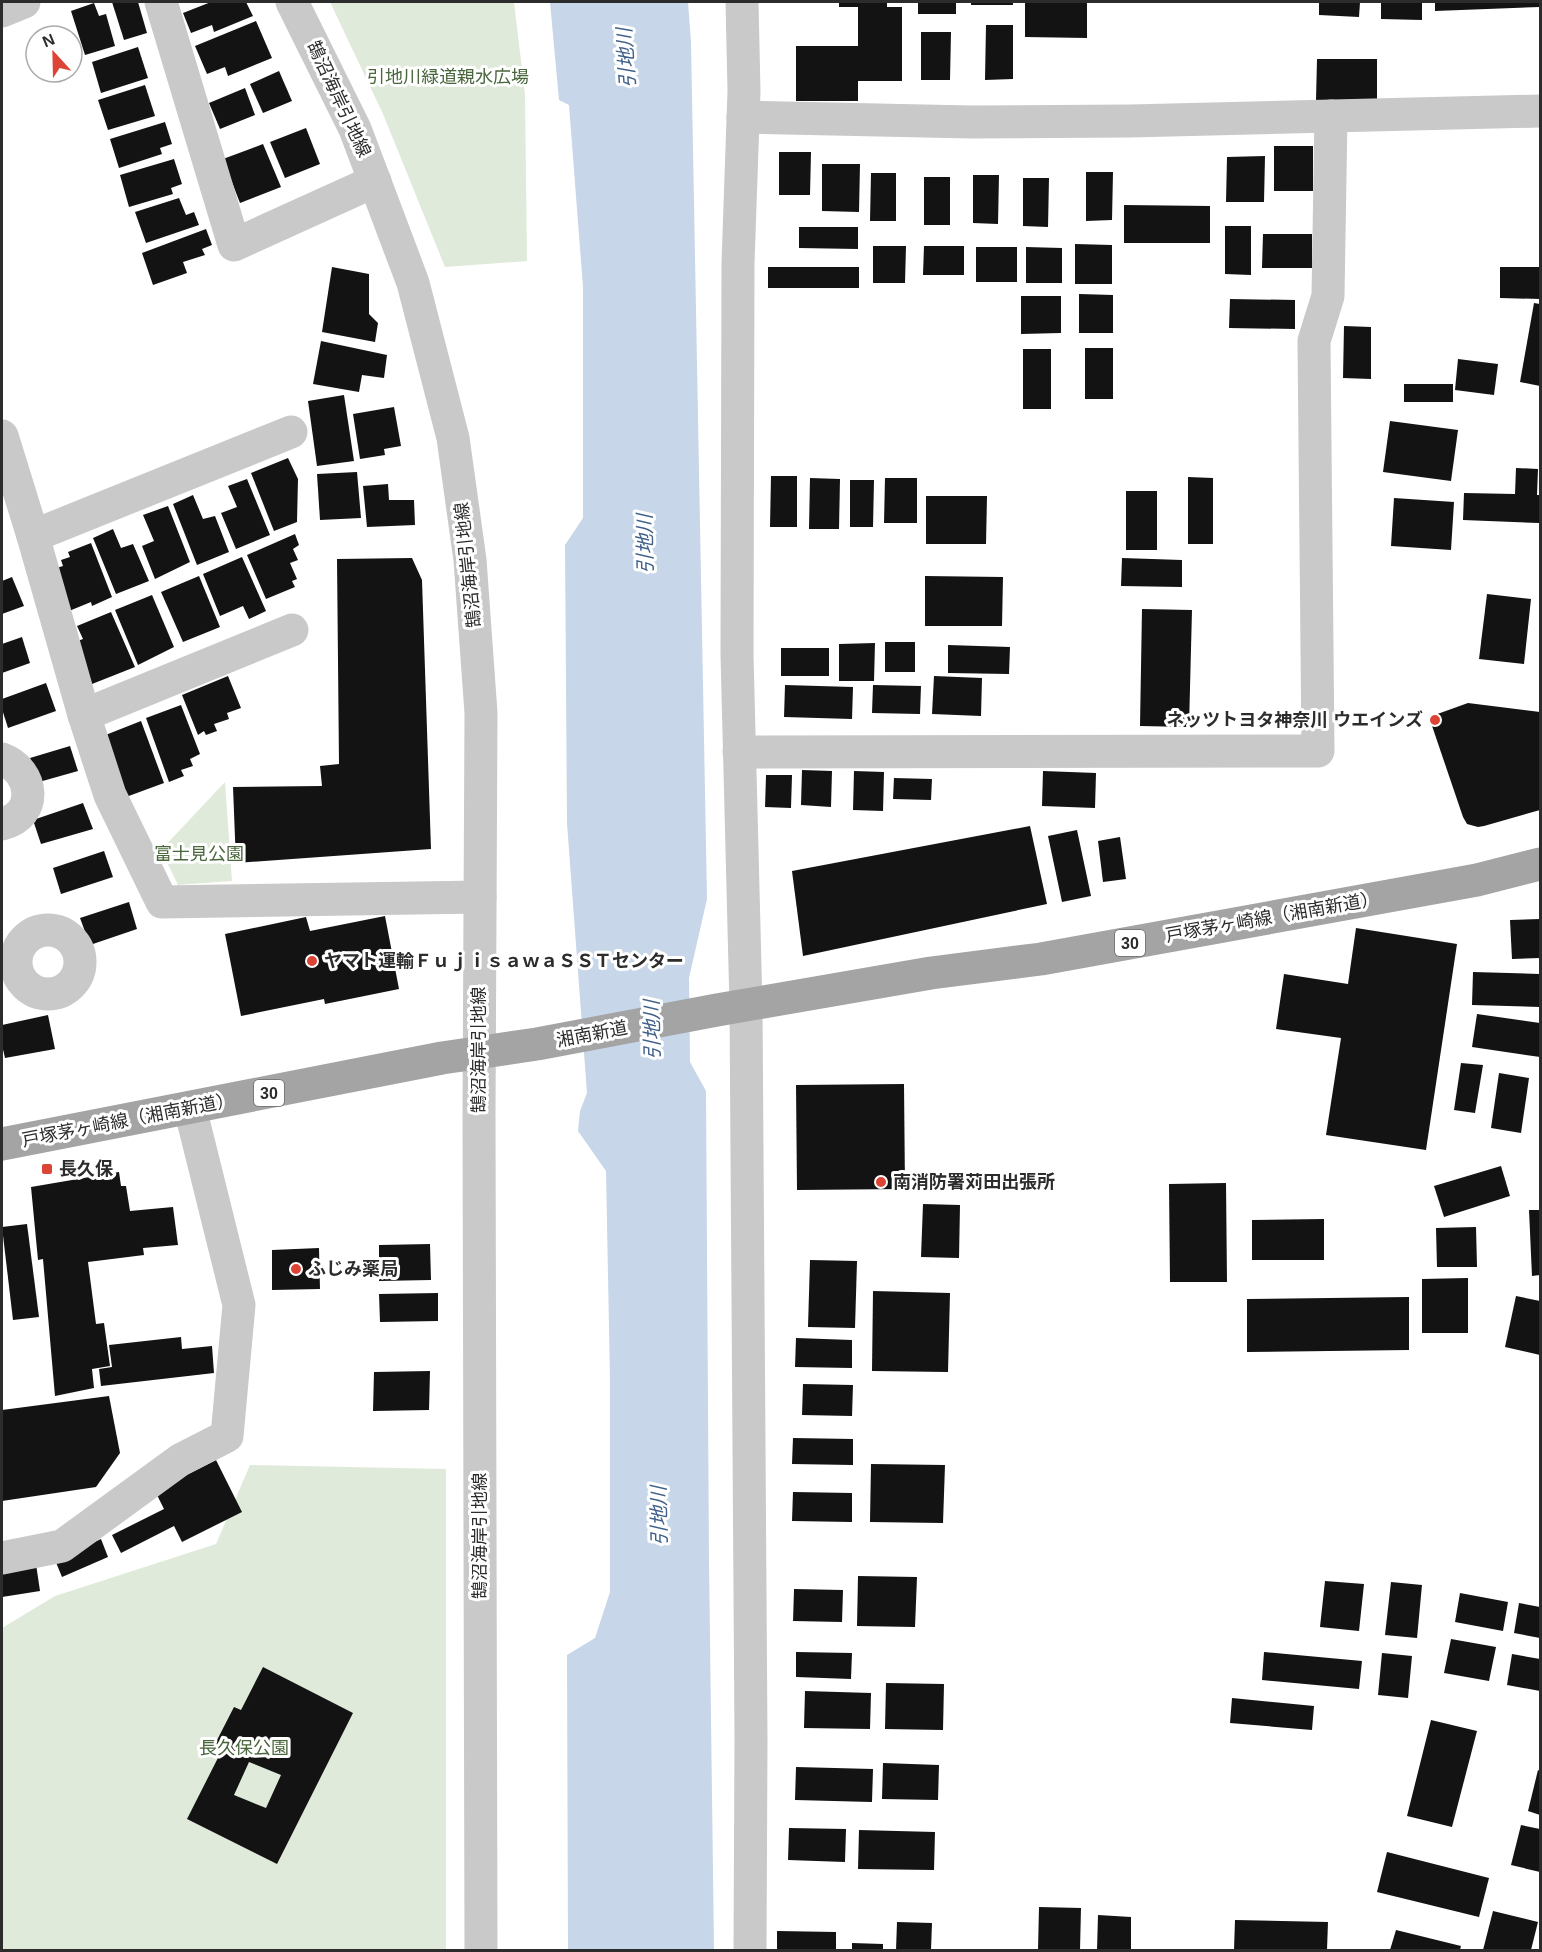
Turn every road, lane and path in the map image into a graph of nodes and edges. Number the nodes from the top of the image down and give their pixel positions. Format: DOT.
graph roads {
  1 [pos="24,2"];
  2 [pos="162,2"];
  3 [pos="292,2"];
  4 [pos="742,2"];
  5 [pos="2,11"];
  6 [pos="1540,111"];
  7 [pos="1331,116"];
  8 [pos="743,117"];
  9 [pos="375,181"];
  10 [pos="291,432"];
  11 [pos="2,436"];
  12 [pos="33,536"];
  13 [pos="292,630"];
  14 [pos="84,715"];
  15 [pos="739,752"];
  16 [pos="2,759"];
  17 [pos="2,824"];
  18 [pos="1540,864"];
  19 [pos="480,897"];
  20 [pos="732,1008"];
  21 [pos="537,1044"];
  22 [pos="479,1053"];
  23 [pos="190,1108"];
  24 [pos="2,1144"];
  25 [pos="2,1558"];
  26 [pos="481,1950"];
  27 [pos="750,1950"];
  1 -- 5 [label="street"];
  2 -- 9 [label="street"];
  3 -- 9 [label="street, 鵠沼海岸引地線"];
  4 -- 8 [label="street"];
  6 -- 7 [label="street"];
  7 -- 8 [label="street"];
  7 -- 15 [label="street"];
  8 -- 15 [label="street"];
  9 -- 19 [label="street, 鵠沼海岸引地線"];
  10 -- 12 [label="street"];
  11 -- 12 [label="street"];
  12 -- 14 [label="street"];
  13 -- 14 [label="street"];
  14 -- 19 [label="street"];
  15 -- 20 [label="street"];
  16 -- 17 [label="street"];
  18 -- 20 [label="main road, 戸塚茅ヶ崎線（湘南新道） / 30"];
  19 -- 22 [label="street, 鵠沼海岸引地線"];
  20 -- 21 [label="main road, 湘南新道 / 30"];
  20 -- 27 [label="street"];
  21 -- 22 [label="main road, 戸塚茅ヶ崎線（湘南新道） / 30"];
  22 -- 23 [label="main road, 戸塚茅ヶ崎線（湘南新道） / 30"];
  22 -- 26 [label="street, 鵠沼海岸引地線"];
  23 -- 24 [label="main road, 戸塚茅ヶ崎線（湘南新道） / 30"];
  23 -- 25 [label="street"];
}
